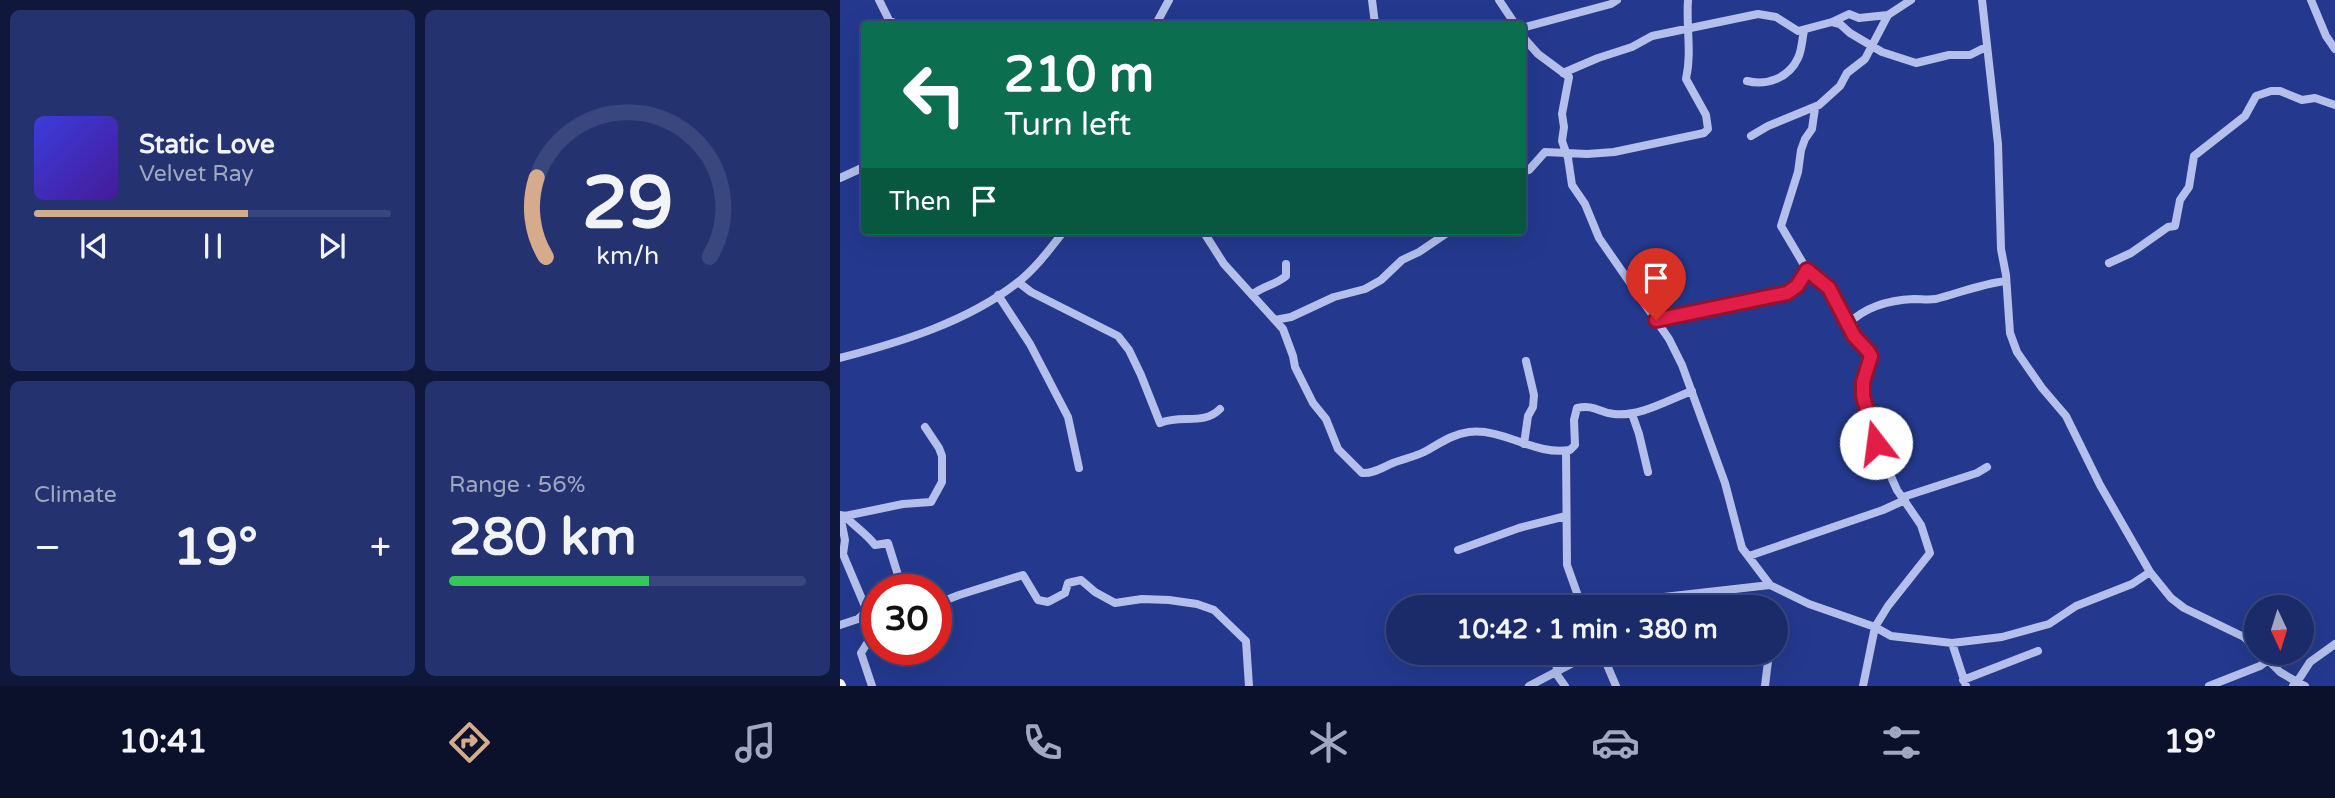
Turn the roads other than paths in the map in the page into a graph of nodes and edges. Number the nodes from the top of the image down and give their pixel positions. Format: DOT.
graph roads {
  1 [pos="879,0"];
  2 [pos="1169,0"];
  3 [pos="1372,0"];
  4 [pos="1499,0"];
  5 [pos="1617,0"];
  6 [pos="1688,0"];
  7 [pos="1911,0"];
  8 [pos="1982,0"];
  9 [pos="2311,0"];
  10 [pos="1888,15"];
  11 [pos="891,21"];
  12 [pos="1158,21"];
  13 [pos="1376,21"];
  14 [pos="1513,21"];
  15 [pos="1832,22"];
  16 [pos="1526,27"];
  17 [pos="1687,29"];
  18 [pos="1804,31"];
  19 [pos="1526,42"];
  20 [pos="1871,46"];
  21 [pos="1986,47"];
  22 [pos="2335,49"];
  23 [pos="1563,73"];
  24 [pos="1747,81"];
  25 [pos="2335,105"];
  26 [pos="1815,108"];
  27 [pos="1751,136"];
  28 [pos="1566,152"];
  29 [pos="861,168"];
  30 [pos="1526,170"];
  31 [pos="840,178"];
  32 [pos="1060,235"];
  33 [pos="1206,235"];
  34 [pos="1444,235"];
  35 [pos="2109,263"];
  36 [pos="1286,264"];
  37 [pos="1807,270"];
  38 [pos="2006,281"];
  39 [pos="1018,282"];
  40 [pos="998,295"];
  41 [pos="1252,295"];
  42 [pos="1275,320"];
  43 [pos="1656,320"];
  44 [pos="1848,324"];
  45 [pos="840,358"];
  46 [pos="1526,361"];
  47 [pos="1692,391"];
  48 [pos="1220,409"];
  49 [pos="1632,414"];
  50 [pos="925,427"];
  51 [pos="1524,444"];
  52 [pos="1566,451"];
  53 [pos="1987,467"];
  54 [pos="1079,468"];
  55 [pos="1648,472"];
  56 [pos="1904,499"];
  57 [pos="845,516"];
  58 [pos="1566,516"];
  59 [pos="1458,550"];
  60 [pos="1749,556"];
  61 [pos="2150,572"];
  62 [pos="897,574"];
  63 [pos="1770,585"];
  64 [pos="1578,595"];
  65 [pos="1682,595"];
  66 [pos="861,597"];
  67 [pos="952,598"];
  68 [pos="861,616"];
  69 [pos="840,625"];
  70 [pos="1875,627"];
  71 [pos="2244,637"];
  72 [pos="1952,643"];
  73 [pos="2335,645"];
  74 [pos="2038,651"];
  75 [pos="865,665"];
  76 [pos="1554,665"];
  77 [pos="1569,665"];
  78 [pos="1607,665"];
  79 [pos="1768,665"];
  80 [pos="2261,665"];
  81 [pos="2274,665"];
  82 [pos="1557,671"];
  83 [pos="1965,684"];
  84 [pos="2298,685"];
  85 [pos="872,686"];
  86 [pos="1249,686"];
  87 [pos="1529,686"];
  88 [pos="1565,686"];
  89 [pos="1616,686"];
  90 [pos="1765,686"];
  91 [pos="1863,686"];
  92 [pos="2209,686"];
  1 -- 11 [label="street"];
  2 -- 12 [label="street"];
  3 -- 13 [label="street"];
  4 -- 14 [label="street"];
  5 -- 16 [label="street"];
  6 -- 17 [label="street"];
  7 -- 10 [label="street"];
  8 -- 21 [label="street"];
  9 -- 22 [label="street"];
  10 -- 15 [label="street"];
  10 -- 20 [label="street"];
  15 -- 18 [label="street"];
  15 -- 20 [label="street"];
  17 -- 18 [label="street"];
  17 -- 23 [label="street"];
  17 -- 28 [label="street"];
  18 -- 24 [label="street"];
  19 -- 23 [label="street"];
  20 -- 21 [label="street"];
  20 -- 26 [label="street"];
  21 -- 38 [label="street"];
  23 -- 28 [label="street"];
  25 -- 35 [label="street"];
  26 -- 27 [label="street"];
  26 -- 37 [label="street"];
  28 -- 30 [label="street"];
  28 -- 43 [label="street"];
  29 -- 31 [label="street"];
  32 -- 39 [label="street"];
  33 -- 41 [label="street"];
  34 -- 42 [label="street"];
  36 -- 41 [label="street"];
  37 -- 43 [label="street"];
  37 -- 44 [label="street"];
  38 -- 44 [label="street"];
  38 -- 61 [label="street"];
  39 -- 40 [label="street"];
  39 -- 48 [label="street"];
  40 -- 45 [label="street"];
  40 -- 54 [label="street"];
  41 -- 42 [label="street"];
  42 -- 51 [label="street"];
  43 -- 47 [label="street"];
  44 -- 56 [label="street"];
  46 -- 51 [label="street"];
  47 -- 49 [label="street"];
  47 -- 60 [label="street"];
  49 -- 52 [label="street"];
  49 -- 55 [label="street"];
  50 -- 57 [label="street"];
  51 -- 52 [label="street"];
  52 -- 58 [label="street"];
  53 -- 56 [label="street"];
  56 -- 60 [label="street"];
  56 -- 70 [label="street"];
  57 -- 62 [label="street"];
  57 -- 66 [label="street"];
  58 -- 59 [label="street"];
  58 -- 64 [label="street"];
  60 -- 63 [label="street"];
  61 -- 71 [label="street"];
  61 -- 72 [label="street"];
  63 -- 65 [label="street"];
  63 -- 70 [label="street"];
  67 -- 86 [label="street"];
  68 -- 69 [label="street"];
  70 -- 72 [label="street"];
  70 -- 91 [label="street"];
  72 -- 83 [label="street"];
  73 -- 84 [label="street"];
  74 -- 83 [label="street"];
  75 -- 85 [label="street"];
  76 -- 82 [label="street"];
  77 -- 82 [label="street"];
  78 -- 89 [label="street"];
  79 -- 90 [label="street"];
  80 -- 92 [label="street"];
  81 -- 84 [label="street"];
  82 -- 87 [label="street"];
  82 -- 88 [label="street"];
}
